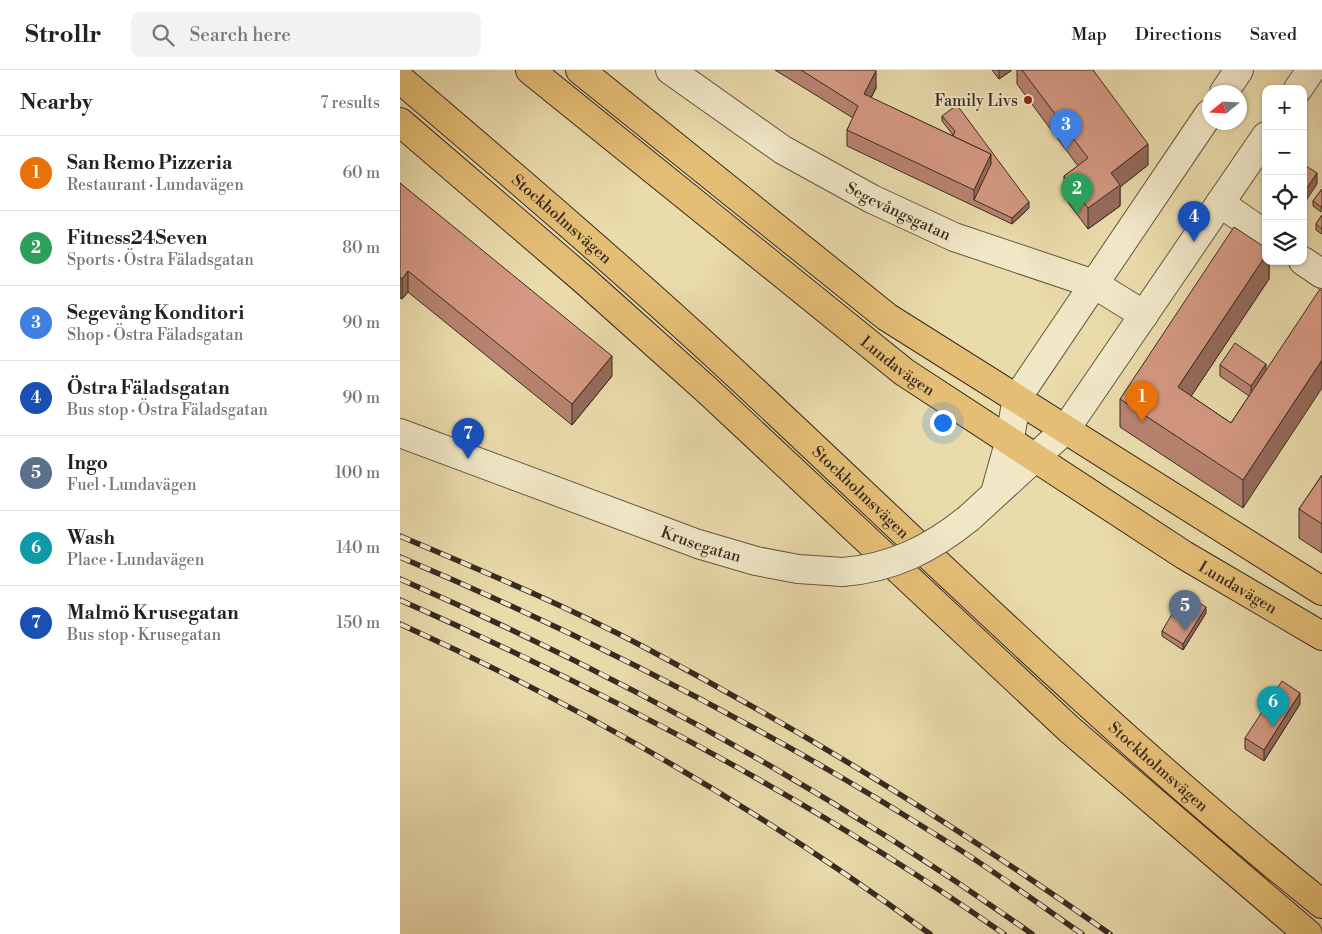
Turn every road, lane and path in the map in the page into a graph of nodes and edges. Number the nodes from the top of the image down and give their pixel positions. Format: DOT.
graph roads {
  1 [pos="530,70"];
  2 [pos="580,70"];
  3 [pos="670,70"];
  4 [pos="1239,70"];
  5 [pos="1310,70"];
  6 [pos="400,79"];
  7 [pos="1229,85"];
  8 [pos="1301,85"];
  9 [pos="400,122"];
  10 [pos="1202,126"];
  11 [pos="1262,142"];
  12 [pos="1220,203"];
  13 [pos="1262,232"];
  14 [pos="1307,264"];
  15 [pos="1322,274"];
  16 [pos="1094,284"];
  17 [pos="1144,315"];
  18 [pos="1017,398"];
  19 [pos="1065,430"];
  20 [pos="400,433"];
  21 [pos="1009,443"];
  22 [pos="1035,459"];
  23 [pos="995,493"];
  24 [pos="1322,591"];
  25 [pos="1322,636"];
  26 [pos="1322,904"];
  27 [pos="1308,934"];
  1 -- 21 [label="main road, Lundavägen"];
  2 -- 18 [label="main road, Lundavägen"];
  3 -- 16 [label="street, Segevångsgatan"];
  4 -- 7 [label="street"];
  5 -- 8 [label="street"];
  6 -- 26 [label="main road, Stockholmsvägen"];
  9 -- 27 [label="main road, Stockholmsvägen"];
  10 -- 16 [label="street"];
  11 -- 12 [label="street, Krusegatan"];
  12 -- 13 [label="street"];
  12 -- 17 [label="street, Krusegatan"];
  14 -- 15 [label="street"];
  16 -- 17 [label="street, Segevångsgatan"];
  16 -- 18 [label="street"];
  17 -- 19 [label="street, Krusegatan"];
  18 -- 19 [label="main road, Lundavägen"];
  18 -- 21 [label="street"];
  19 -- 22 [label="street, Krusegatan"];
  19 -- 24 [label="main road, Lundavägen"];
  20 -- 23 [label="street, Krusegatan, bridge"];
  21 -- 22 [label="main road, Lundavägen"];
  21 -- 23 [label="street"];
  22 -- 23 [label="street, Krusegatan"];
  22 -- 25 [label="main road, Lundavägen"];
}
